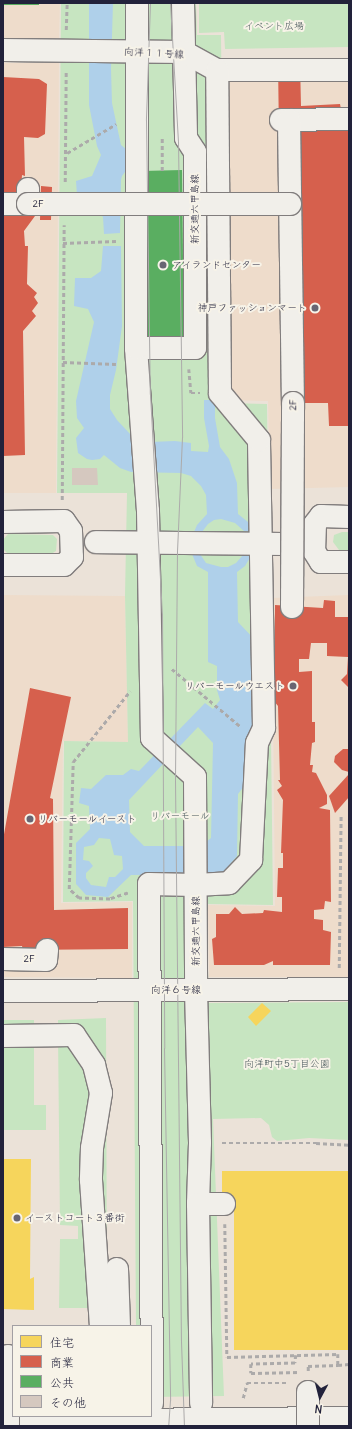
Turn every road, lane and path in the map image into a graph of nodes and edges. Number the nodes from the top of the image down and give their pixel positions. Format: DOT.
graph roads {
  1 [pos="67,3"];
  2 [pos="137,3"];
  3 [pos="183,3"];
  4 [pos="3,50"];
  5 [pos="74,51"];
  6 [pos="126,51"];
  7 [pos="184,52"];
  8 [pos="217,70"];
  9 [pos="349,70"];
  10 [pos="349,119"];
  11 [pos="120,122"];
  12 [pos="162,138"];
  13 [pos="66,153"];
  14 [pos="162,171"];
  15 [pos="65,183"];
  16 [pos="3,204"];
  17 [pos="290,204"];
  18 [pos="64,220"];
  19 [pos="136,240"];
  20 [pos="63,243"];
  21 [pos="195,294"];
  22 [pos="219,294"];
  23 [pos="136,348"];
  24 [pos="187,348"];
  25 [pos="63,362"];
  26 [pos="120,364"];
  27 [pos="220,393"];
  28 [pos="62,502"];
  29 [pos="349,517"];
  30 [pos="3,522"];
  31 [pos="96,542"];
  32 [pos="149,542"];
  33 [pos="262,543"];
  34 [pos="297,544"];
  35 [pos="349,562"];
  36 [pos="3,565"];
  37 [pos="292,607"];
  38 [pos="151,659"];
  39 [pos="241,727"];
  40 [pos="341,815"];
  41 [pos="195,882"];
  42 [pos="149,884"];
  43 [pos="47,950"];
  44 [pos="3,959"];
  45 [pos="340,966"];
  46 [pos="349,989"];
  47 [pos="150,990"];
  48 [pos="196,990"];
  49 [pos="3,991"];
  50 [pos="3,1036"];
  51 [pos="200,1143"];
  52 [pos="349,1145"];
  53 [pos="198,1204"];
  54 [pos="224,1204"];
  55 [pos="117,1269"];
  56 [pos="101,1325"];
  57 [pos="119,1325"];
  58 [pos="152,1325"];
  59 [pos="296,1355"];
  60 [pos="10,1356"];
  61 [pos="349,1364"];
  62 [pos="319,1365"];
  63 [pos="338,1365"];
  64 [pos="303,1382"];
  65 [pos="242,1402"];
  66 [pos="201,1403"];
  67 [pos="349,1418"];
  68 [pos="3,1421"];
  69 [pos="174,1423"];
  70 [pos="8,1426"];
  71 [pos="308,1426"];
  1 -- 5 [label="path"];
  2 -- 6 [label="street"];
  3 -- 7 [label="street, 新交通六甲島線"];
  4 -- 5 [label="street, 向洋１１号線"];
  5 -- 6 [label="street, 向洋１１号線"];
  5 -- 13 [label="path"];
  6 -- 7 [label="street, 向洋１１号線"];
  6 -- 19 [label="street"];
  7 -- 8 [label="street, 向洋１１号線"];
  7 -- 21 [label="street, 新交通六甲島線"];
  8 -- 9 [label="street, 向洋１１号線"];
  8 -- 22 [label="street"];
  10 -- 17 [label="street, 2F"];
  11 -- 13 [label="path"];
  12 -- 14 [label="path"];
  13 -- 15 [label="path"];
  16 -- 17 [label="street, 2F, bridge"];
  17 -- 37 [label="street, 2F, bridge"];
  18 -- 20 [label="path"];
  19 -- 20 [label="path"];
  19 -- 23 [label="street"];
  20 -- 25 [label="path"];
  21 -- 22 [label="street"];
  21 -- 24 [label="street, 新交通六甲島線"];
  22 -- 27 [label="street"];
  23 -- 24 [label="street"];
  23 -- 32 [label="street"];
  24 -- 27 [label="path"];
  25 -- 26 [label="path"];
  25 -- 28 [label="path"];
  27 -- 33 [label="street"];
  29 -- 35 [label="street"];
  30 -- 36 [label="street"];
  31 -- 32 [label="street"];
  32 -- 33 [label="street"];
  32 -- 38 [label="street"];
  33 -- 34 [label="street"];
  33 -- 41 [label="street"];
  38 -- 39 [label="path"];
  38 -- 41 [label="street, 新交通六甲島線"];
  38 -- 42 [label="path"];
  40 -- 45 [label="path"];
  41 -- 42 [label="street"];
  41 -- 48 [label="street, 新交通六甲島線"];
  42 -- 47 [label="street"];
  43 -- 44 [label="street, 2F"];
  46 -- 48 [label="street, 向洋６号線"];
  47 -- 48 [label="street, 向洋６号線"];
  47 -- 49 [label="street, 向洋６号線"];
  47 -- 58 [label="street"];
  48 -- 51 [label="street, 新交通六甲島線"];
  50 -- 56 [label="street"];
  51 -- 52 [label="path"];
  51 -- 53 [label="street, 新交通六甲島線"];
  53 -- 54 [label="street"];
  53 -- 66 [label="street, 新交通六甲島線"];
  54 -- 59 [label="path"];
  55 -- 57 [label="street"];
  59 -- 63 [label="path"];
  59 -- 64 [label="path"];
  60 -- 70 [label="street, bridge"];
  61 -- 63 [label="path"];
  62 -- 63 [label="path"];
  64 -- 65 [label="path"];
  64 -- 71 [label="street, bridge"];
  67 -- 69 [label="street"];
  68 -- 69 [label="street"];
}
